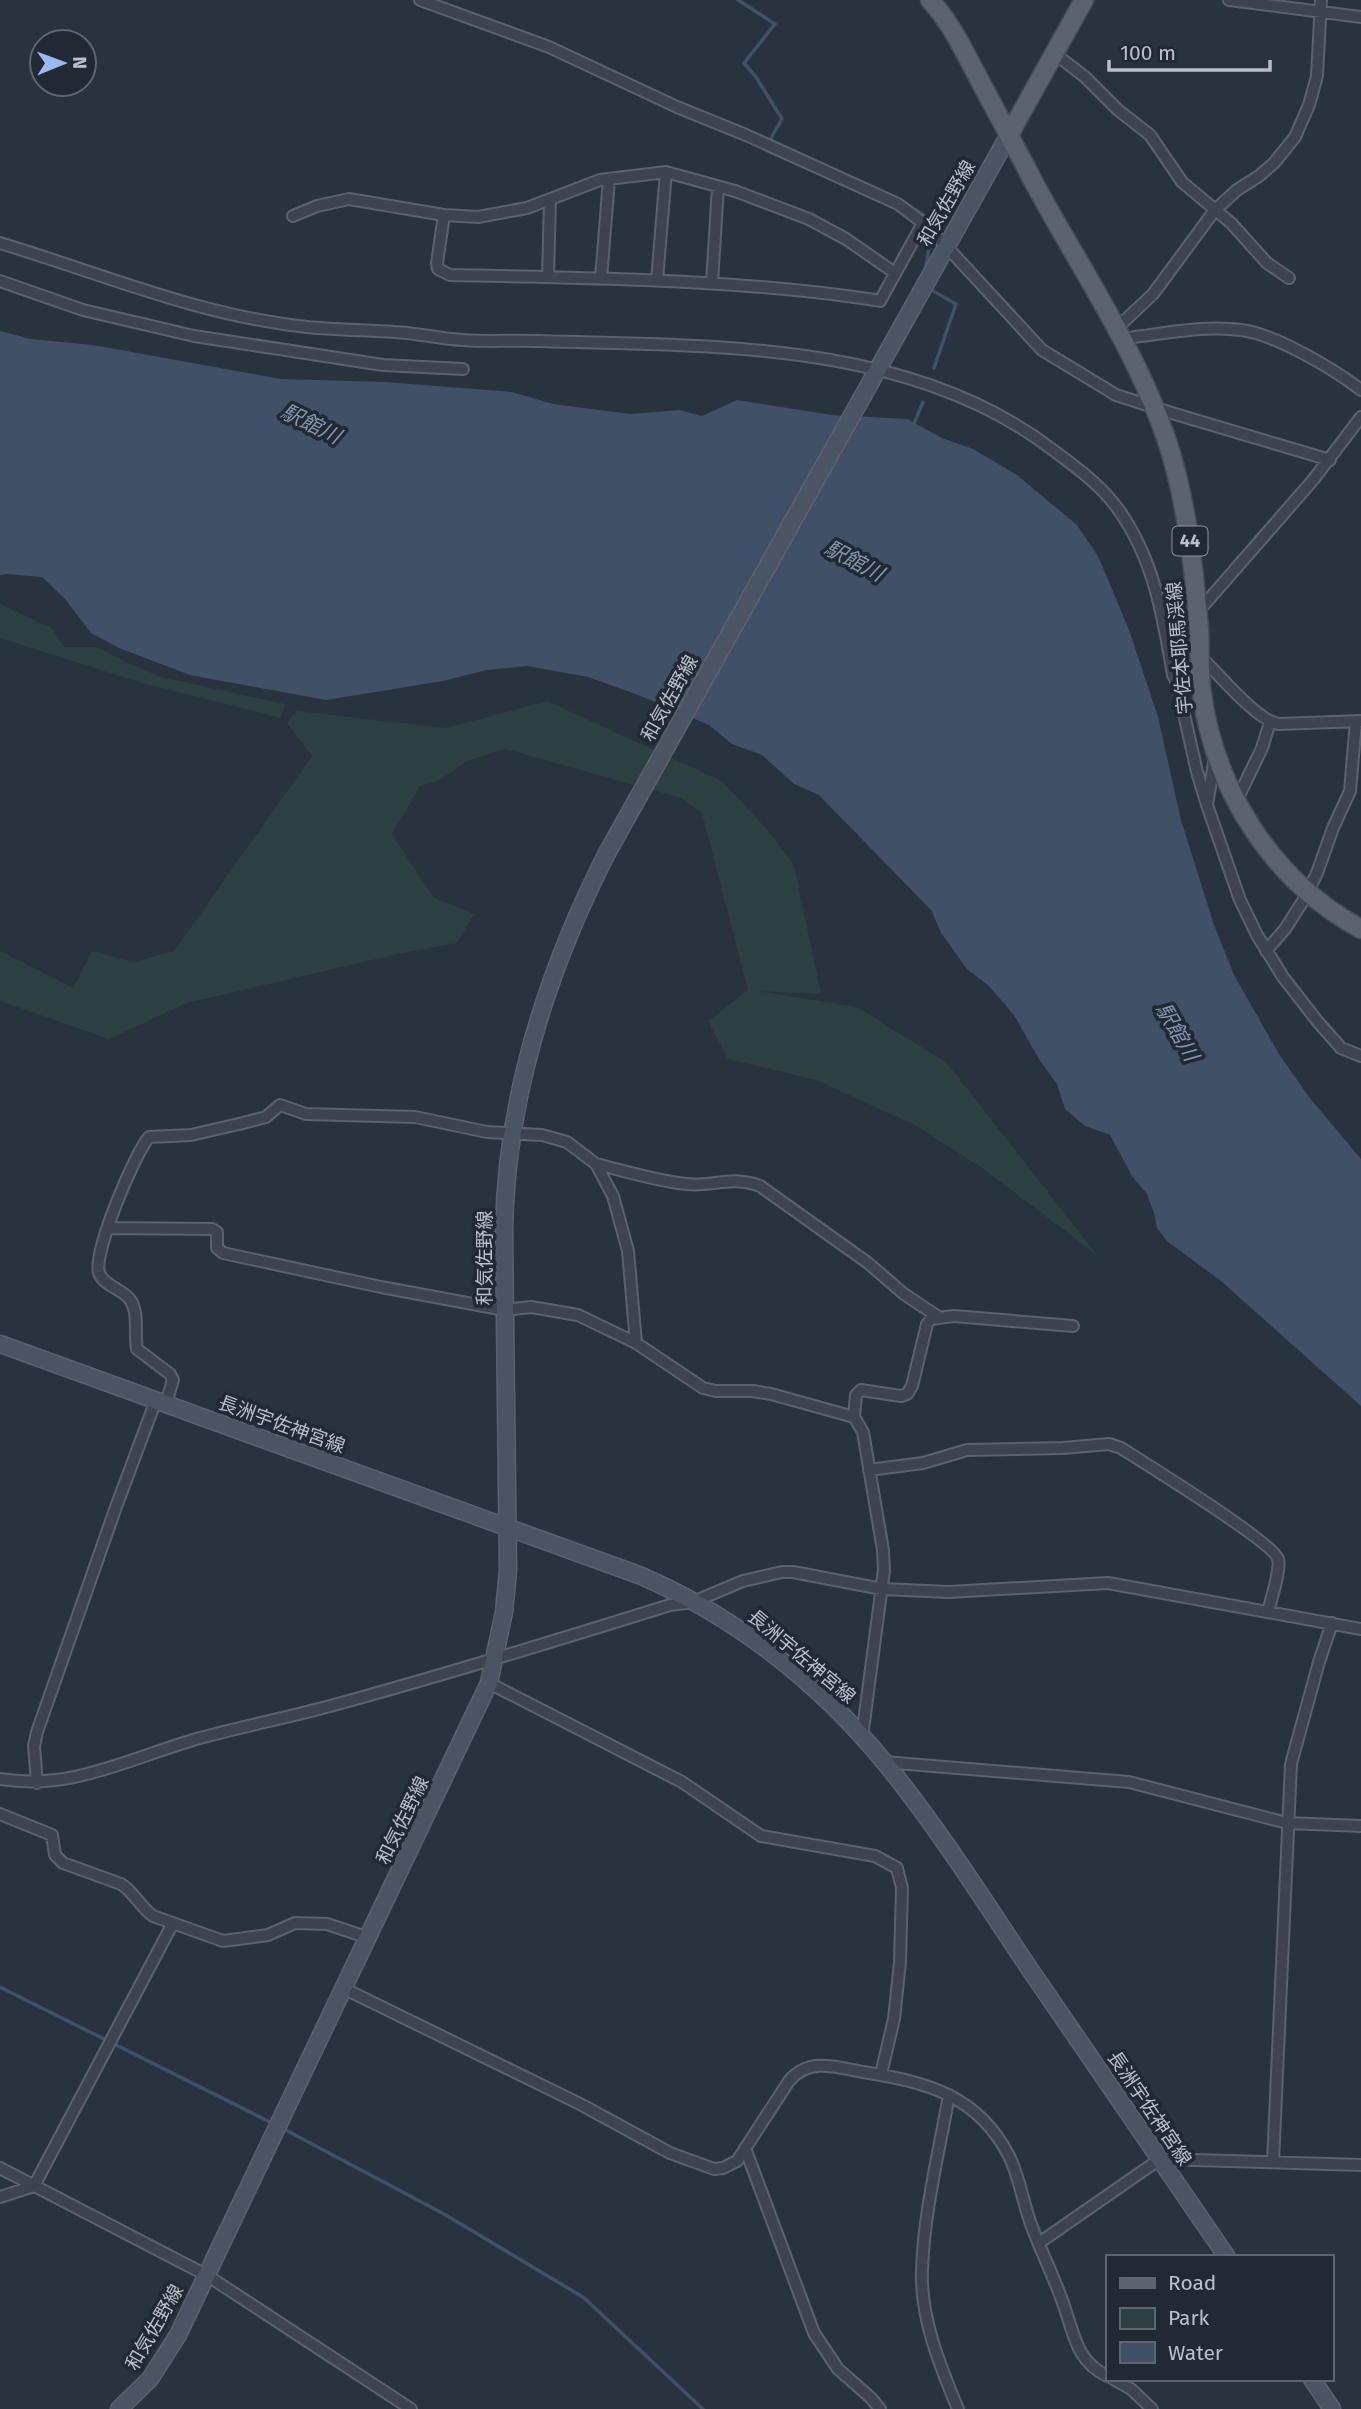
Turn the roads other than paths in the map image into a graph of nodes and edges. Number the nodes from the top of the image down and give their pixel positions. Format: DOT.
graph roads {
  1 [pos="420,0"];
  2 [pos="930,0"];
  3 [pos="1084,0"];
  4 [pos="1230,0"];
  5 [pos="1321,6"];
  6 [pos="1361,17"];
  7 [pos="1054,53"];
  8 [pos="1009,135"];
  9 [pos="666,172"];
  10 [pos="609,179"];
  11 [pos="718,187"];
  12 [pos="550,200"];
  13 [pos="1215,210"];
  14 [pos="444,215"];
  15 [pos="293,216"];
  16 [pos="923,223"];
  17 [pos="0,243"];
  18 [pos="946,246"];
  19 [pos="895,273"];
  20 [pos="548,277"];
  21 [pos="1289,278"];
  22 [pos="601,279"];
  23 [pos="657,280"];
  24 [pos="0,281"];
  25 [pos="712,283"];
  26 [pos="1121,334"];
  27 [pos="463,369"];
  28 [pos="875,372"];
  29 [pos="1361,390"];
  30 [pos="1153,407"];
  31 [pos="1361,417"];
  32 [pos="1329,460"];
  33 [pos="1197,613"];
  34 [pos="1199,655"];
  35 [pos="1359,721"];
  36 [pos="1270,722"];
  37 [pos="1216,752"];
  38 [pos="1236,802"];
  39 [pos="1207,805"];
  40 [pos="1307,893"];
  41 [pos="1361,929"];
  42 [pos="1266,951"];
  43 [pos="1361,1056"];
  44 [pos="512,1135"];
  45 [pos="596,1164"];
  46 [pos="108,1228"];
  47 [pos="505,1310"];
  48 [pos="937,1317"];
  49 [pos="1073,1326"];
  50 [pos="636,1343"];
  51 [pos="0,1344"];
  52 [pos="161,1402"];
  53 [pos="854,1417"];
  54 [pos="869,1470"];
  55 [pos="508,1528"];
  56 [pos="882,1588"];
  57 [pos="693,1602"];
  58 [pos="1268,1612"];
  59 [pos="1332,1623"];
  60 [pos="1361,1629"];
  61 [pos="495,1659"];
  62 [pos="489,1683"];
  63 [pos="862,1737"];
  64 [pos="884,1762"];
  65 [pos="0,1779"];
  66 [pos="37,1783"];
  67 [pos="0,1814"];
  68 [pos="1287,1823"];
  69 [pos="1361,1826"];
  70 [pos="173,1923"];
  71 [pos="369,1937"];
  72 [pos="345,1989"];
  73 [pos="881,2074"];
  74 [pos="949,2095"];
  75 [pos="745,2148"];
  76 [pos="1160,2159"];
  77 [pos="1273,2162"];
  78 [pos="1361,2165"];
  79 [pos="0,2168"];
  80 [pos="34,2186"];
  81 [pos="0,2197"];
  82 [pos="1039,2243"];
  83 [pos="1226,2255"];
  84 [pos="208,2276"];
  85 [pos="1106,2375"];
  86 [pos="1117,2381"];
  87 [pos="1313,2381"];
  88 [pos="118,2409"];
  89 [pos="411,2409"];
  90 [pos="880,2409"];
  91 [pos="958,2409"];
  92 [pos="1152,2409"];
  93 [pos="1332,2409"];
  1 -- 16 [label="street"];
  2 -- 8 [label="main road, 宇佐本耶馬渓線 / 44"];
  3 -- 7 [label="main road"];
  4 -- 5 [label="street"];
  5 -- 6 [label="street"];
  5 -- 13 [label="street"];
  7 -- 8 [label="main road"];
  7 -- 13 [label="street"];
  8 -- 18 [label="main road, 和気佐野線"];
  8 -- 26 [label="main road, 宇佐本耶馬渓線 / 44"];
  9 -- 10 [label="street"];
  9 -- 11 [label="street"];
  9 -- 23 [label="street"];
  10 -- 12 [label="street"];
  10 -- 22 [label="street"];
  11 -- 19 [label="street"];
  11 -- 25 [label="street"];
  12 -- 14 [label="street"];
  12 -- 20 [label="street"];
  13 -- 21 [label="street"];
  13 -- 26 [label="street"];
  14 -- 15 [label="street"];
  14 -- 20 [label="street"];
  16 -- 18 [label="street"];
  16 -- 19 [label="street"];
  17 -- 28 [label="street"];
  18 -- 28 [label="main road, 和気佐野線"];
  18 -- 30 [label="street"];
  19 -- 25 [label="street"];
  20 -- 22 [label="street"];
  22 -- 23 [label="street"];
  23 -- 25 [label="street"];
  24 -- 27 [label="street"];
  26 -- 29 [label="street"];
  26 -- 30 [label="main road, 宇佐本耶馬渓線 / 44"];
  28 -- 39 [label="street"];
  28 -- 44 [label="main road, 和気佐野線"];
  30 -- 32 [label="street"];
  30 -- 33 [label="main road, 宇佐本耶馬渓線 / 44"];
  31 -- 32 [label="street"];
  32 -- 33 [label="street"];
  33 -- 34 [label="main road, 宇佐本耶馬渓線 / 44"];
  34 -- 36 [label="street"];
  34 -- 37 [label="main road, 宇佐本耶馬渓線 / 44"];
  35 -- 36 [label="street"];
  35 -- 40 [label="street"];
  36 -- 38 [label="street"];
  37 -- 38 [label="main road, 宇佐本耶馬渓線 / 44"];
  37 -- 39 [label="street"];
  38 -- 40 [label="main road, 宇佐本耶馬渓線 / 44"];
  39 -- 42 [label="street"];
  40 -- 41 [label="main road, 宇佐本耶馬渓線 / 44"];
  40 -- 42 [label="street"];
  42 -- 43 [label="street"];
  44 -- 45 [label="street"];
  44 -- 46 [label="street"];
  44 -- 47 [label="main road, 和気佐野線"];
  45 -- 48 [label="street"];
  45 -- 50 [label="street"];
  46 -- 47 [label="street"];
  46 -- 52 [label="street"];
  47 -- 50 [label="street"];
  47 -- 55 [label="main road, 和気佐野線"];
  48 -- 49 [label="street"];
  48 -- 53 [label="street"];
  50 -- 53 [label="street"];
  51 -- 52 [label="main road, 長洲宇佐神宮線"];
  52 -- 55 [label="main road, 長洲宇佐神宮線"];
  52 -- 66 [label="street"];
  53 -- 54 [label="street"];
  54 -- 56 [label="street"];
  54 -- 58 [label="street"];
  55 -- 57 [label="main road, 長洲宇佐神宮線"];
  55 -- 61 [label="main road, 和気佐野線"];
  56 -- 57 [label="street"];
  56 -- 58 [label="street"];
  56 -- 63 [label="street"];
  57 -- 61 [label="street"];
  57 -- 63 [label="main road, 長洲宇佐神宮線"];
  58 -- 59 [label="street"];
  59 -- 60 [label="street"];
  59 -- 68 [label="street"];
  61 -- 62 [label="main road, 和気佐野線"];
  61 -- 66 [label="street"];
  62 -- 71 [label="main road, 和気佐野線"];
  62 -- 73 [label="street"];
  63 -- 64 [label="main road, 長洲宇佐神宮線"];
  64 -- 68 [label="street"];
  64 -- 76 [label="main road, 長洲宇佐神宮線"];
  65 -- 66 [label="street"];
  67 -- 70 [label="street"];
  68 -- 69 [label="street"];
  68 -- 77 [label="street"];
  70 -- 71 [label="street"];
  70 -- 80 [label="street"];
  71 -- 72 [label="main road, 和気佐野線"];
  72 -- 75 [label="street"];
  72 -- 84 [label="main road, 和気佐野線"];
  73 -- 74 [label="street"];
  73 -- 75 [label="street"];
  74 -- 82 [label="street"];
  74 -- 91 [label="street"];
  75 -- 90 [label="street"];
  76 -- 77 [label="street"];
  76 -- 82 [label="street"];
  76 -- 83 [label="main road, 長洲宇佐神宮線"];
  77 -- 78 [label="street"];
  79 -- 80 [label="street"];
  80 -- 81 [label="street"];
  80 -- 84 [label="street"];
  82 -- 85 [label="street"];
  84 -- 88 [label="main road, 和気佐野線"];
  84 -- 89 [label="street"];
  86 -- 92 [label="street"];
  87 -- 93 [label="main road"];
}
